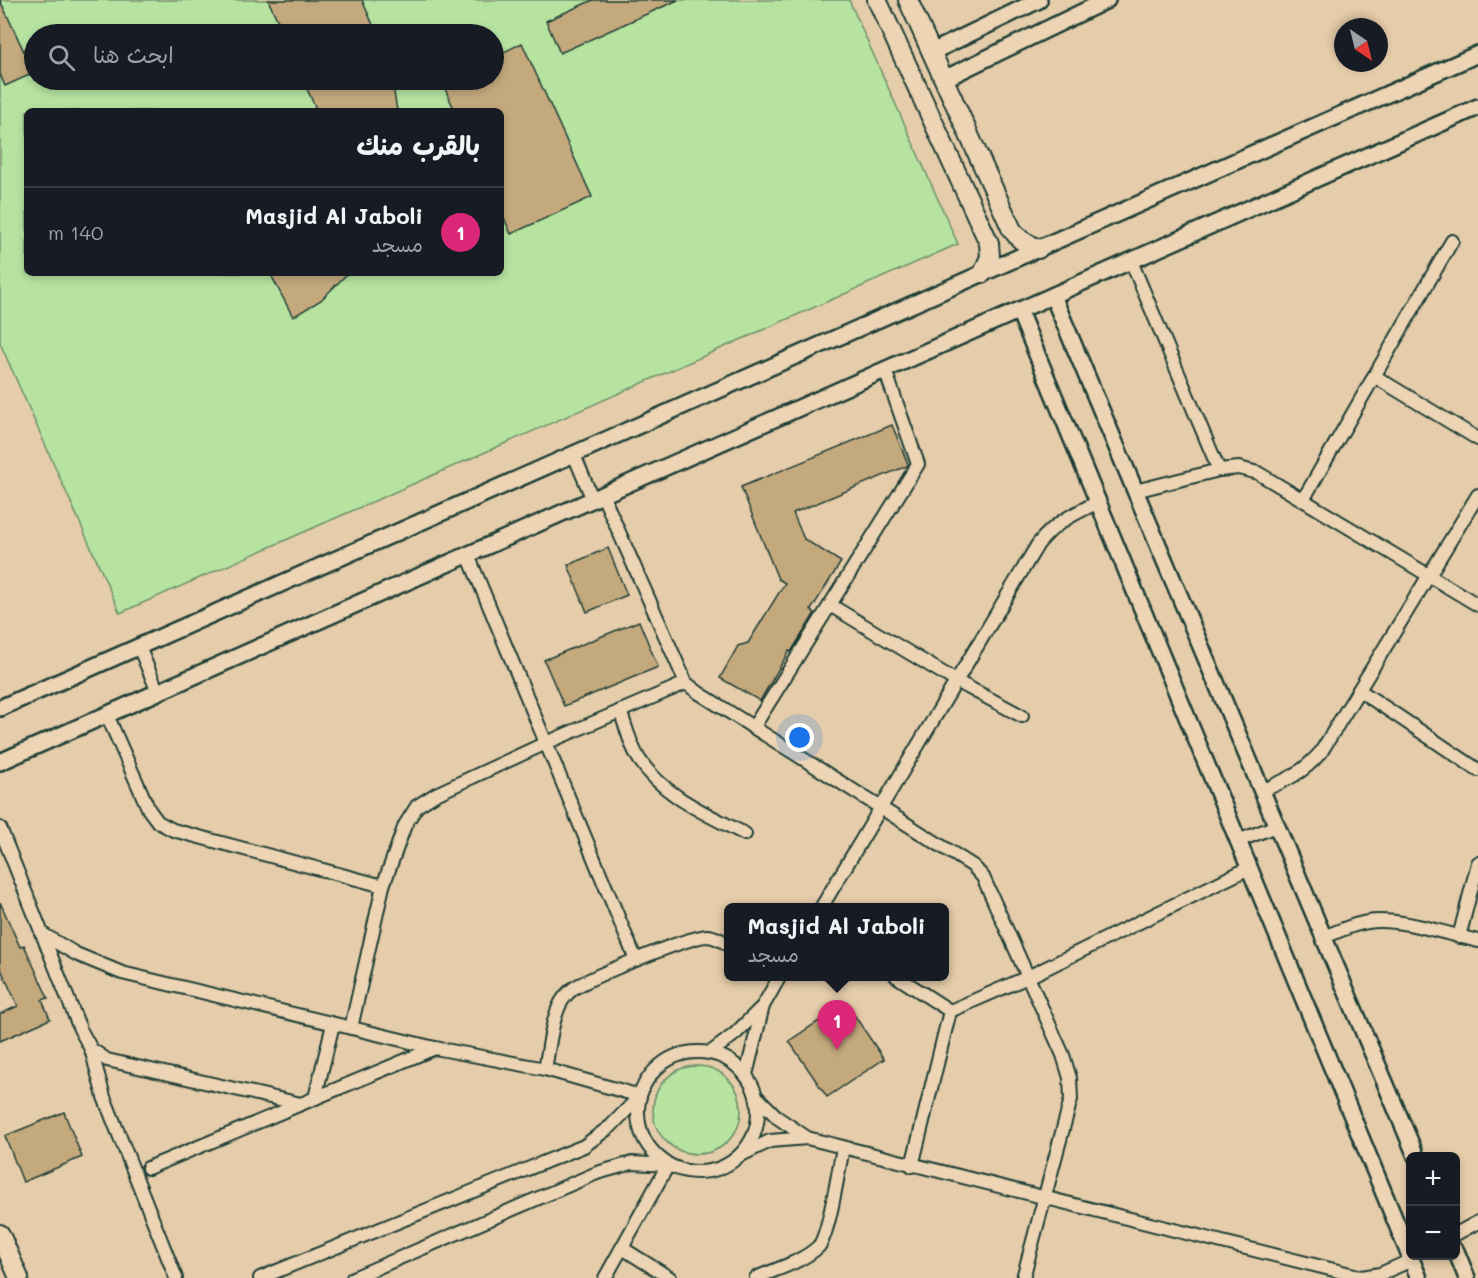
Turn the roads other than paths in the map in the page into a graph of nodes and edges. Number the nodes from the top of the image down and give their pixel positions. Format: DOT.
graph roads {
  1 [pos="877,0"];
  2 [pos="908,0"];
  3 [pos="1039,0"];
  4 [pos="1107,0"];
  5 [pos="932,52"];
  6 [pos="1478,54"];
  7 [pos="944,79"];
  8 [pos="1478,107"];
  9 [pos="1452,240"];
  10 [pos="1038,249"];
  11 [pos="1131,261"];
  12 [pos="983,273"];
  13 [pos="1053,296"];
  14 [pos="1019,311"];
  15 [pos="885,370"];
  16 [pos="1374,376"];
  17 [pos="1478,439"];
  18 [pos="574,455"];
  19 [pos="1219,470"];
  20 [pos="1135,491"];
  21 [pos="1478,495"];
  22 [pos="598,498"];
  23 [pos="1303,500"];
  24 [pos="1098,502"];
  25 [pos="468,555"];
  26 [pos="1429,576"];
  27 [pos="830,605"];
  28 [pos="1478,605"];
  29 [pos="139,647"];
  30 [pos="956,681"];
  31 [pos="686,683"];
  32 [pos="1359,690"];
  33 [pos="158,692"];
  34 [pos="0,708"];
  35 [pos="621,711"];
  36 [pos="107,715"];
  37 [pos="1022,716"];
  38 [pos="753,728"];
  39 [pos="546,743"];
  40 [pos="0,762"];
  41 [pos="1478,770"];
  42 [pos="1262,790"];
  43 [pos="880,808"];
  44 [pos="1276,826"];
  45 [pos="0,828"];
  46 [pos="746,834"];
  47 [pos="1238,841"];
  48 [pos="1478,863"];
  49 [pos="1249,868"];
  50 [pos="383,886"];
  51 [pos="824,903"];
  52 [pos="42,933"];
  53 [pos="1323,937"];
  54 [pos="1459,937"];
  55 [pos="1478,941"];
  56 [pos="724,942"];
  57 [pos="636,960"];
  58 [pos="1028,977"];
  59 [pos="777,981"];
  60 [pos="904,981"];
  61 [pos="763,1006"];
  62 [pos="950,1011"];
  63 [pos="333,1024"];
  64 [pos="351,1028"];
  65 [pos="435,1048"];
  66 [pos="91,1049"];
  67 [pos="710,1053"];
  68 [pos="545,1069"];
  69 [pos="746,1075"];
  70 [pos="640,1096"];
  71 [pos="315,1098"];
  72 [pos="758,1098"];
  73 [pos="302,1104"];
  74 [pos="807,1138"];
  75 [pos="843,1148"];
  76 [pos="1414,1152"];
  77 [pos="743,1154"];
  78 [pos="669,1165"];
  79 [pos="912,1166"];
  80 [pos="148,1168"];
  81 [pos="1045,1197"];
  82 [pos="1478,1222"];
  83 [pos="1460,1231"];
  84 [pos="0,1234"];
  85 [pos="1406,1246"];
  86 [pos="622,1248"];
  87 [pos="1412,1260"];
  88 [pos="1459,1260"];
  89 [pos="379,1273"];
  90 [pos="763,1277"];
  91 [pos="19,1278"];
  92 [pos="176,1278"];
  93 [pos="260,1278"];
  94 [pos="353,1278"];
  95 [pos="604,1278"];
  96 [pos="670,1278"];
  97 [pos="1023,1278"];
  98 [pos="1419,1278"];
  99 [pos="1467,1278"];
  1 -- 12 [label="main road"];
  2 -- 5 [label="main road"];
  3 -- 5 [label="street"];
  4 -- 7 [label="street"];
  5 -- 7 [label="main road"];
  6 -- 10 [label="street"];
  7 -- 10 [label="main road"];
  8 -- 11 [label="street"];
  9 -- 16 [label="street"];
  10 -- 12 [label="street"];
  11 -- 13 [label="street"];
  11 -- 19 [label="street"];
  12 -- 18 [label="street"];
  13 -- 14 [label="street"];
  13 -- 20 [label="street"];
  14 -- 15 [label="street"];
  14 -- 24 [label="street"];
  15 -- 22 [label="street"];
  15 -- 27 [label="street"];
  16 -- 17 [label="street"];
  16 -- 23 [label="street"];
  18 -- 22 [label="street"];
  18 -- 29 [label="street"];
  19 -- 20 [label="street"];
  19 -- 23 [label="street"];
  20 -- 42 [label="street"];
  21 -- 26 [label="street"];
  22 -- 25 [label="street"];
  22 -- 31 [label="street"];
  23 -- 26 [label="street"];
  24 -- 30 [label="street"];
  24 -- 47 [label="street"];
  25 -- 33 [label="street"];
  25 -- 39 [label="street"];
  26 -- 28 [label="street"];
  26 -- 32 [label="street"];
  27 -- 30 [label="street"];
  27 -- 38 [label="street"];
  29 -- 33 [label="street"];
  29 -- 34 [label="street"];
  30 -- 37 [label="street"];
  30 -- 43 [label="street"];
  31 -- 35 [label="street"];
  31 -- 38 [label="street"];
  32 -- 41 [label="street"];
  32 -- 42 [label="street"];
  33 -- 36 [label="street"];
  35 -- 39 [label="street"];
  35 -- 46 [label="street"];
  36 -- 40 [label="street"];
  36 -- 50 [label="street"];
  38 -- 43 [label="street"];
  39 -- 50 [label="street"];
  39 -- 57 [label="street"];
  42 -- 44 [label="street"];
  43 -- 51 [label="street"];
  43 -- 58 [label="street"];
  44 -- 47 [label="street"];
  44 -- 53 [label="street"];
  45 -- 52 [label="street"];
  47 -- 49 [label="street"];
  48 -- 54 [label="street"];
  49 -- 58 [label="street"];
  49 -- 85 [label="street"];
  50 -- 64 [label="street"];
  52 -- 63 [label="street"];
  52 -- 66 [label="street"];
  53 -- 54 [label="street"];
  53 -- 76 [label="street"];
  54 -- 55 [label="street"];
  56 -- 57 [label="street"];
  57 -- 68 [label="street"];
  58 -- 62 [label="street"];
  58 -- 81 [label="street"];
  59 -- 61 [label="street"];
  60 -- 62 [label="street"];
  61 -- 67 [label="street"];
  61 -- 69 [label="street"];
  62 -- 79 [label="street"];
  63 -- 64 [label="street"];
  63 -- 71 [label="street"];
  64 -- 65 [label="street"];
  65 -- 68 [label="street"];
  65 -- 71 [label="street"];
  66 -- 73 [label="street"];
  66 -- 92 [label="street"];
  67 -- 69 [label="street"];
  67 -- 70 [label="street"];
  68 -- 70 [label="street"];
  69 -- 72 [label="street"];
  70 -- 78 [label="street"];
  70 -- 93 [label="street"];
  71 -- 73 [label="street"];
  72 -- 74 [label="street"];
  72 -- 77 [label="street"];
  73 -- 80 [label="street"];
  74 -- 75 [label="street"];
  74 -- 77 [label="street"];
  75 -- 79 [label="street"];
  75 -- 90 [label="street"];
  77 -- 78 [label="street"];
  78 -- 86 [label="street"];
  78 -- 89 [label="street"];
  79 -- 81 [label="street"];
  81 -- 87 [label="street"];
  81 -- 97 [label="street"];
  82 -- 83 [label="street"];
  84 -- 91 [label="main road"];
  86 -- 95 [label="street"];
  86 -- 96 [label="street"];
  87 -- 98 [label="street"];
  88 -- 99 [label="street"];
  89 -- 94 [label="street"];
}
